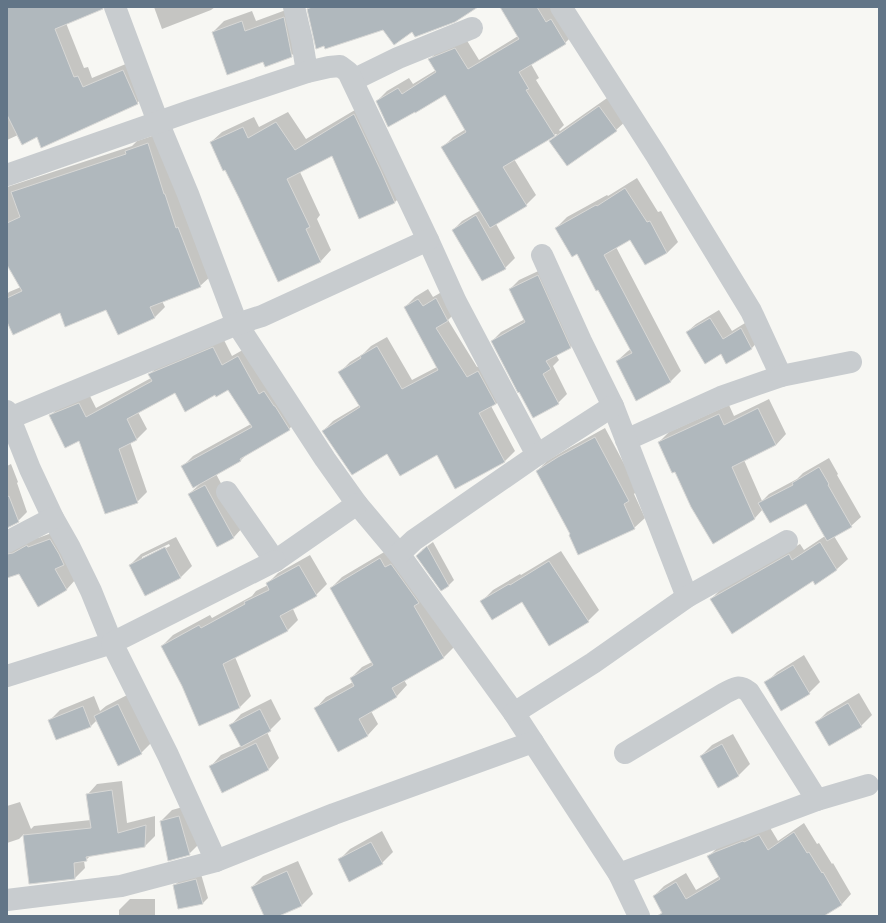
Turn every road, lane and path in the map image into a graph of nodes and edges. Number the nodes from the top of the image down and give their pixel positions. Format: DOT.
graph roads {
  1 [pos="115,7"];
  2 [pos="294,7"];
  3 [pos="561,7"];
  4 [pos="472,28"];
  5 [pos="308,72"];
  6 [pos="353,80"];
  7 [pos="173,117"];
  8 [pos="7,175"];
  9 [pos="428,240"];
  10 [pos="542,255"];
  11 [pos="248,321"];
  12 [pos="851,362"];
  13 [pos="781,376"];
  14 [pos="613,406"];
  15 [pos="9,414"];
  16 [pos="626,440"];
  17 [pos="537,455"];
  18 [pos="227,492"];
  19 [pos="356,504"];
  20 [pos="53,518"];
  21 [pos="787,541"];
  22 [pos="7,542"];
  23 [pos="406,547"];
  24 [pos="274,561"];
  25 [pos="687,597"];
  26 [pos="112,643"];
  27 [pos="7,676"];
  28 [pos="514,713"];
  29 [pos="532,742"];
  30 [pos="625,753"];
  31 [pos="868,785"];
  32 [pos="817,800"];
  33 [pos="216,861"];
  34 [pos="619,874"];
  35 [pos="7,900"];
  36 [pos="639,916"];
  1 -- 7 [label="street"];
  2 -- 5 [label="street"];
  3 -- 13 [label="street"];
  4 -- 6 [label="street"];
  5 -- 6 [label="street"];
  5 -- 7 [label="street"];
  6 -- 9 [label="street"];
  7 -- 8 [label="street"];
  7 -- 11 [label="street"];
  9 -- 11 [label="street"];
  9 -- 17 [label="street"];
  10 -- 14 [label="street"];
  11 -- 15 [label="street"];
  11 -- 19 [label="street"];
  12 -- 13 [label="street"];
  13 -- 16 [label="street"];
  14 -- 16 [label="street"];
  14 -- 17 [label="street"];
  15 -- 20 [label="street"];
  16 -- 25 [label="street"];
  17 -- 23 [label="street"];
  18 -- 24 [label="street"];
  19 -- 23 [label="street"];
  19 -- 24 [label="street"];
  20 -- 22 [label="street"];
  20 -- 26 [label="street"];
  21 -- 25 [label="street"];
  23 -- 28 [label="street"];
  24 -- 26 [label="street"];
  25 -- 28 [label="street"];
  26 -- 27 [label="street"];
  26 -- 33 [label="street"];
  28 -- 29 [label="street"];
  29 -- 33 [label="street"];
  29 -- 34 [label="street"];
  30 -- 32 [label="street"];
  31 -- 32 [label="street"];
  32 -- 34 [label="street"];
  33 -- 35 [label="street"];
  34 -- 36 [label="street"];
}
